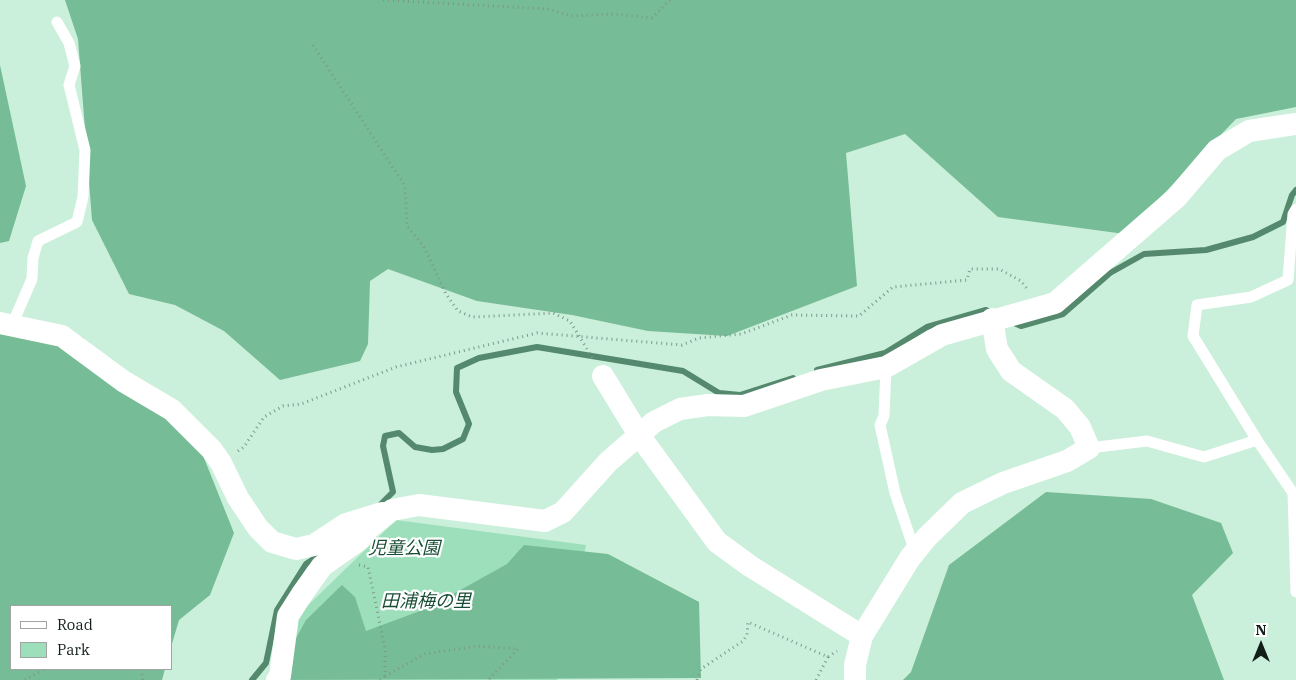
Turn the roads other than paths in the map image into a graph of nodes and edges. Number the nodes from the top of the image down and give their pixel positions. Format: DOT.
graph roads {
  1 [pos="57,22"];
  2 [pos="1296,124"];
  3 [pos="1296,208"];
  4 [pos="992,319"];
  5 [pos="6,324"];
  6 [pos="886,367"];
  7 [pos="603,376"];
  8 [pos="639,435"];
  9 [pos="1257,440"];
  10 [pos="1089,448"];
  11 [pos="392,510"];
  12 [pos="915,552"];
  13 [pos="1296,592"];
  14 [pos="862,636"];
  15 [pos="277,680"];
  16 [pos="855,680"];
  1 -- 5 [label="lane"];
  2 -- 4 [label="street"];
  3 -- 9 [label="lane"];
  4 -- 6 [label="street"];
  4 -- 10 [label="street"];
  5 -- 11 [label="street"];
  6 -- 8 [label="street"];
  6 -- 12 [label="lane"];
  7 -- 8 [label="street"];
  8 -- 11 [label="street"];
  8 -- 14 [label="street"];
  9 -- 10 [label="lane"];
  9 -- 13 [label="lane"];
  10 -- 12 [label="street"];
  11 -- 15 [label="street"];
  12 -- 14 [label="street"];
  14 -- 16 [label="street"];
}
